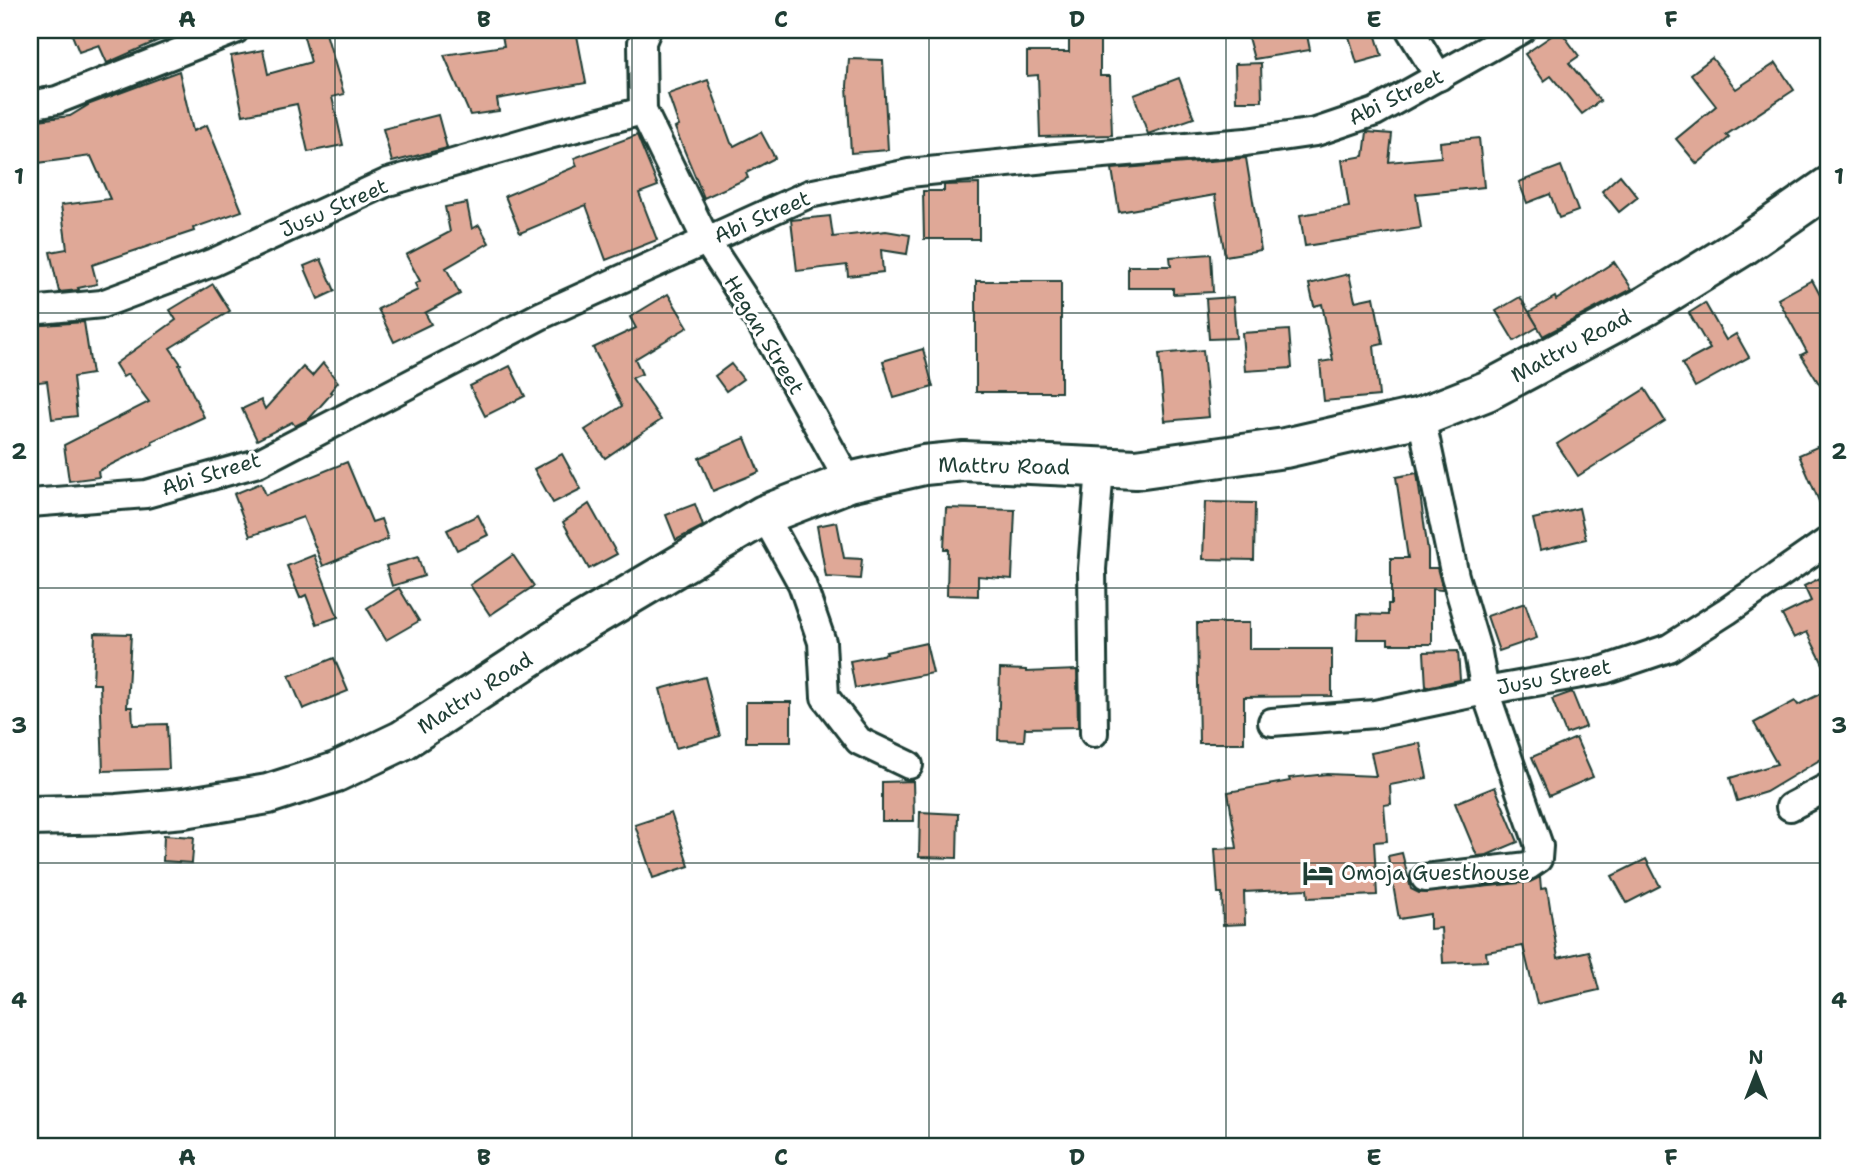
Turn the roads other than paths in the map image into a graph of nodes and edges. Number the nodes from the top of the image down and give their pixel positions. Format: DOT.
graph roads {
  1 [pos="234,30"];
  2 [pos="647,30"];
  3 [pos="1410,30"];
  4 [pos="1521,30"];
  5 [pos="1439,77"];
  6 [pos="30,105"];
  7 [pos="643,111"];
  8 [pos="1828,187"];
  9 [pos="706,240"];
  10 [pos="30,311"];
  11 [pos="1421,417"];
  12 [pos="1100,468"];
  13 [pos="849,482"];
  14 [pos="30,503"];
  15 [pos="764,514"];
  16 [pos="1828,541"];
  17 [pos="1485,691"];
  18 [pos="1272,722"];
  19 [pos="1094,733"];
  20 [pos="909,765"];
  21 [pos="1828,787"];
  22 [pos="1790,807"];
  23 [pos="30,816"];
  24 [pos="1425,878"];
  1 -- 6 [label="street"];
  2 -- 7 [label="street, Hegan Street"];
  3 -- 5 [label="street"];
  4 -- 5 [label="street, Abi Street"];
  5 -- 9 [label="street, Abi Street"];
  7 -- 9 [label="street, Hegan Street"];
  7 -- 10 [label="street, Jusu Street"];
  8 -- 11 [label="main road, Mattru Road"];
  9 -- 13 [label="street, Hegan Street"];
  9 -- 14 [label="street, Abi Street"];
  11 -- 12 [label="main road, Mattru Road"];
  11 -- 17 [label="street, Jusu Street"];
  12 -- 13 [label="main road, Mattru Road"];
  12 -- 19 [label="street"];
  13 -- 15 [label="main road, Mattru Road"];
  15 -- 20 [label="street"];
  15 -- 23 [label="main road, Mattru Road"];
  16 -- 17 [label="street, Jusu Street"];
  17 -- 18 [label="street"];
  17 -- 24 [label="street"];
  21 -- 22 [label="street"];
}
